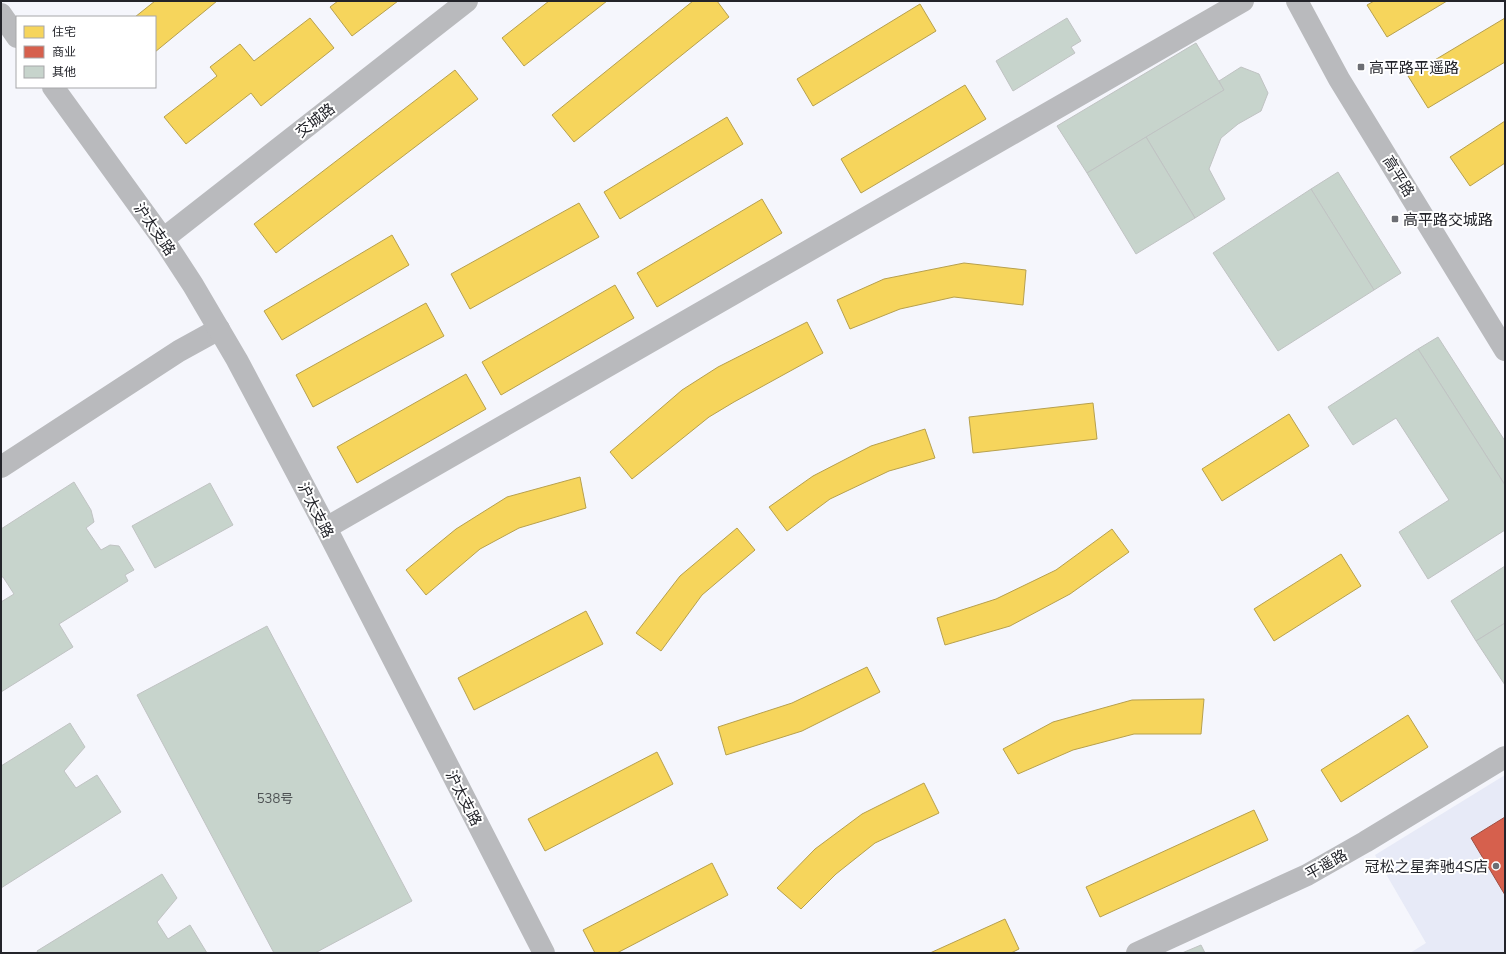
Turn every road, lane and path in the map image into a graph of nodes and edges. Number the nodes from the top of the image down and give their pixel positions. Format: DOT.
graph roads {
  1 [pos="466,1"];
  2 [pos="1243,1"];
  3 [pos="1297,1"];
  4 [pos="1,14"];
  5 [pos="16,36"];
  6 [pos="54,88"];
  7 [pos="163,239"];
  8 [pos="220,329"];
  9 [pos="1505,350"];
  10 [pos="1,468"];
  11 [pos="326,528"];
  12 [pos="1505,757"];
  13 [pos="544,953"];
  14 [pos="1137,953"];
  1 -- 7 [label="street, 交城路"];
  2 -- 11 [label="street"];
  3 -- 9 [label="street, 高平路"];
  4 -- 5 [label="street"];
  6 -- 7 [label="street, 沪太支路"];
  7 -- 8 [label="street, 沪太支路"];
  8 -- 10 [label="street"];
  8 -- 11 [label="street, 沪太支路"];
  11 -- 13 [label="street, 沪太支路"];
  12 -- 14 [label="street, 平遥路"];
}
